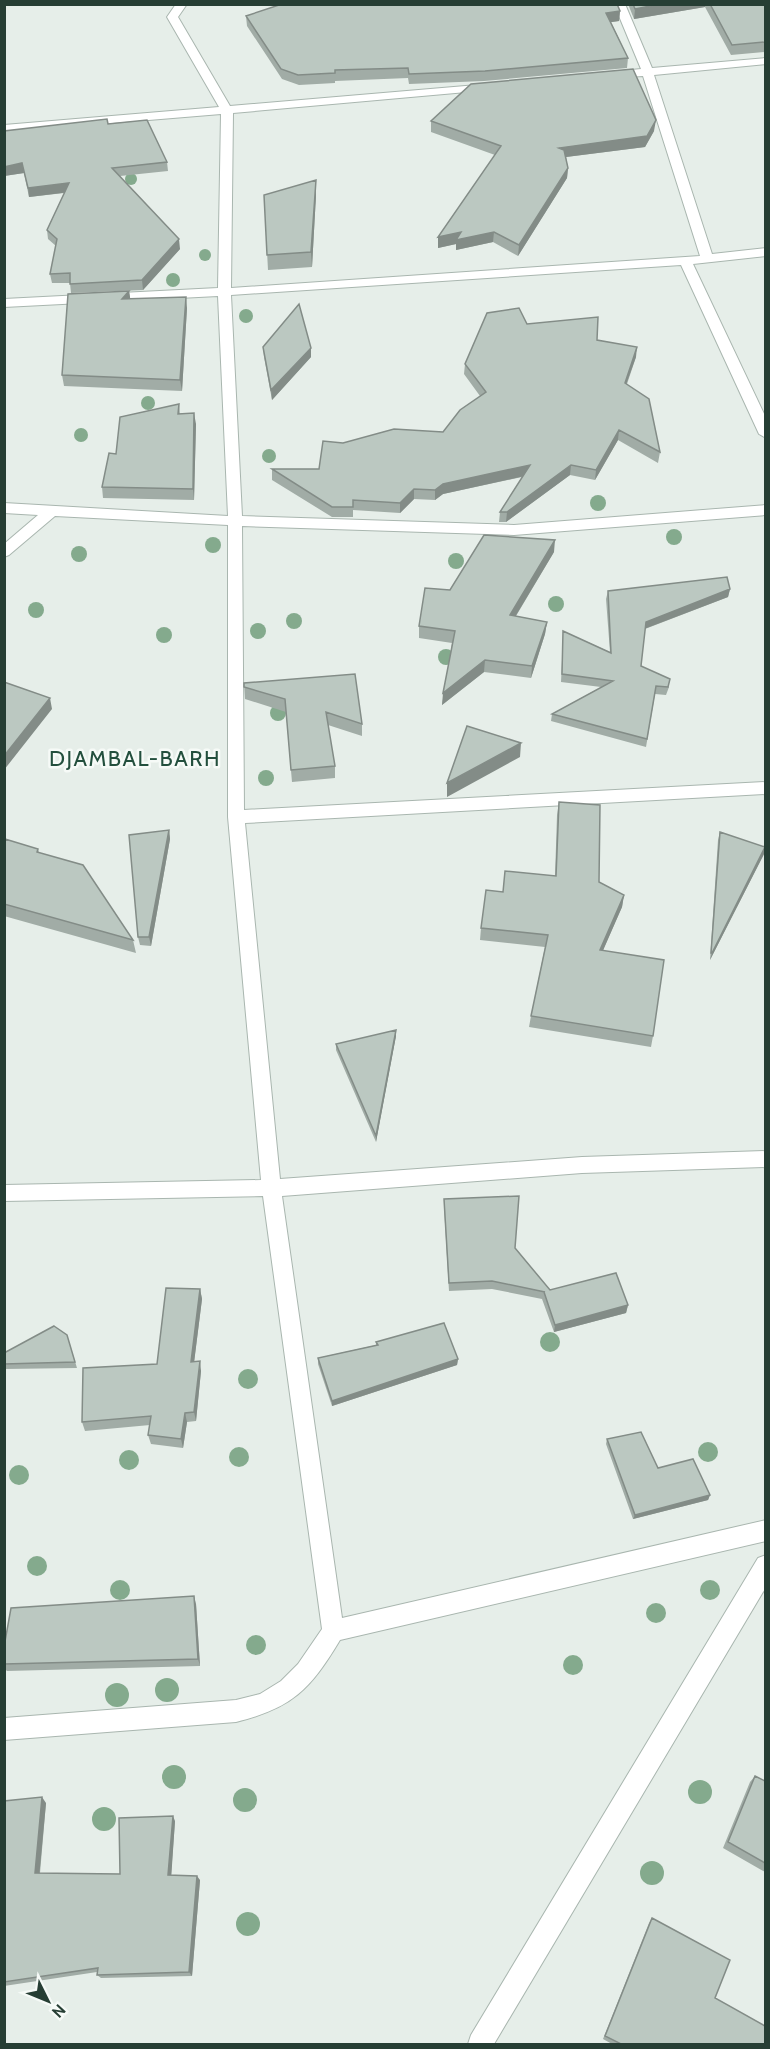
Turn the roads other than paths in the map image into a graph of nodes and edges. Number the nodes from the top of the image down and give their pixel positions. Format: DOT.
graph roads {
  1 [pos="182,4"];
  2 [pos="619,4"];
  3 [pos="765,61"];
  4 [pos="648,72"];
  5 [pos="601,76"];
  6 [pos="496,86"];
  7 [pos="227,111"];
  8 [pos="4,129"];
  9 [pos="765,252"];
  10 [pos="707,259"];
  11 [pos="685,261"];
  12 [pos="224,292"];
  13 [pos="4,303"];
  14 [pos="765,434"];
  15 [pos="4,508"];
  16 [pos="52,510"];
  17 [pos="765,510"];
  18 [pos="235,521"];
  19 [pos="4,552"];
  20 [pos="765,788"];
  21 [pos="236,817"];
  22 [pos="765,1159"];
  23 [pos="272,1188"];
  24 [pos="4,1193"];
  25 [pos="765,1530"];
  26 [pos="765,1566"];
  27 [pos="333,1631"];
  28 [pos="4,1729"];
  29 [pos="480,2044"];
  1 -- 7 [label="street"];
  2 -- 4 [label="street"];
  3 -- 4 [label="street"];
  4 -- 5 [label="street"];
  4 -- 10 [label="street"];
  6 -- 7 [label="street"];
  7 -- 8 [label="street"];
  7 -- 12 [label="street"];
  9 -- 10 [label="street"];
  10 -- 11 [label="street"];
  11 -- 12 [label="street"];
  11 -- 14 [label="street"];
  12 -- 13 [label="street"];
  12 -- 18 [label="street"];
  15 -- 16 [label="street"];
  16 -- 18 [label="street"];
  16 -- 19 [label="street"];
  17 -- 18 [label="street"];
  18 -- 21 [label="street"];
  20 -- 21 [label="street"];
  21 -- 23 [label="street"];
  22 -- 23 [label="street"];
  23 -- 24 [label="street"];
  23 -- 27 [label="street"];
  25 -- 27 [label="street"];
  26 -- 29 [label="street"];
  27 -- 28 [label="street"];
}
